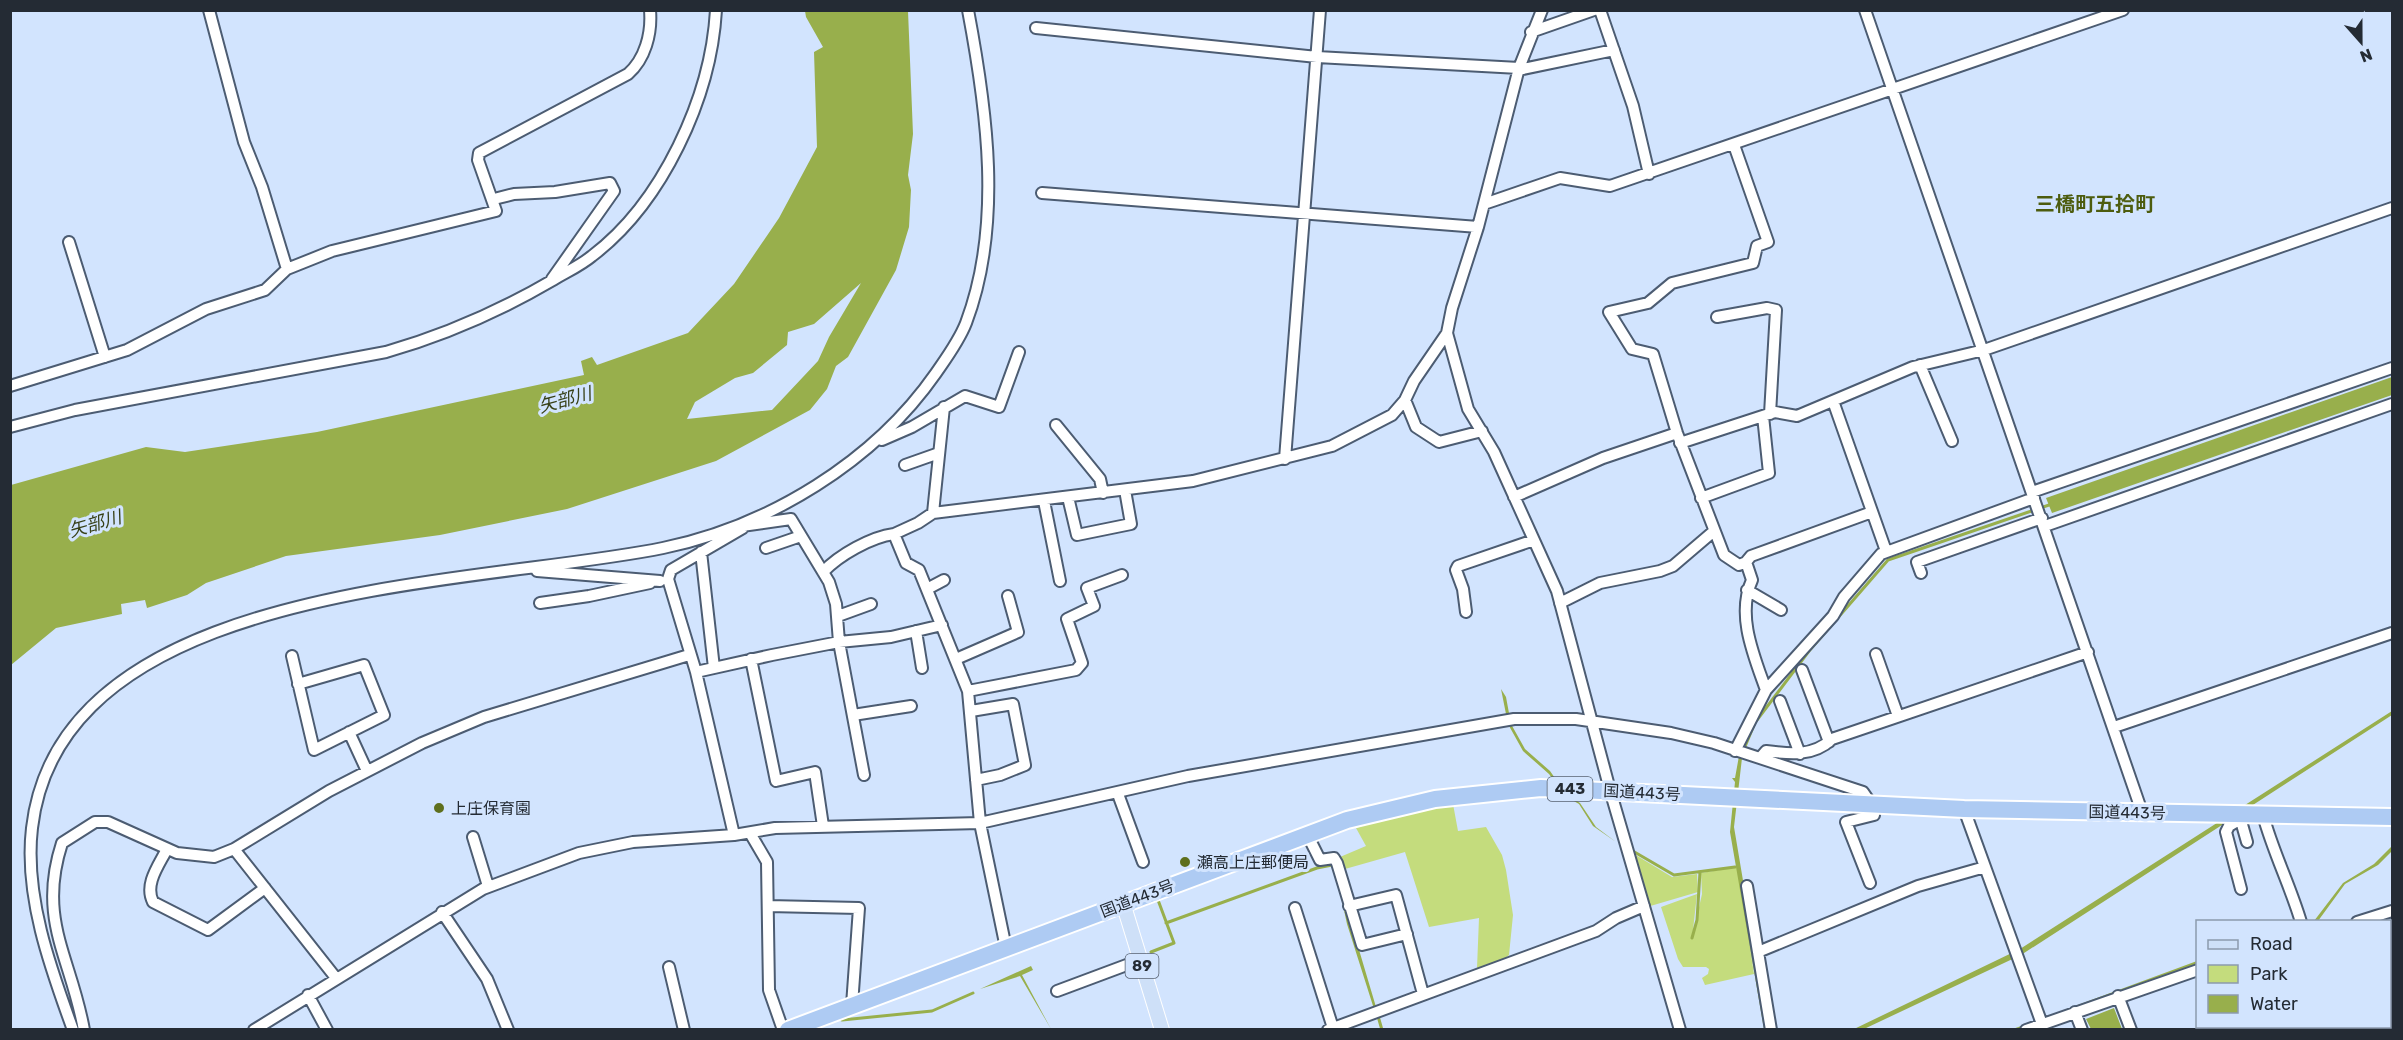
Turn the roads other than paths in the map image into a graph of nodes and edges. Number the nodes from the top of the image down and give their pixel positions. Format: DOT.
graph roads {
  1 [pos="209,10"];
  2 [pos="650,10"];
  3 [pos="716,10"];
  4 [pos="968,10"];
  5 [pos="1320,10"];
  6 [pos="1542,10"];
  7 [pos="1594,10"];
  8 [pos="1600,10"];
  9 [pos="1864,10"];
  10 [pos="2123,10"];
  11 [pos="1036,28"];
  12 [pos="1532,32"];
  13 [pos="1614,50"];
  14 [pos="1317,57"];
  15 [pos="1518,69"];
  16 [pos="1893,91"];
  17 [pos="1734,145"];
  18 [pos="1649,174"];
  19 [pos="1042,193"];
  20 [pos="494,200"];
  21 [pos="1484,204"];
  22 [pos="2392,208"];
  23 [pos="1303,214"];
  24 [pos="1478,227"];
  25 [pos="69,242"];
  26 [pos="287,269"];
  27 [pos="550,281"];
  28 [pos="1717,317"];
  29 [pos="1447,333"];
  30 [pos="1984,350"];
  31 [pos="1019,352"];
  32 [pos="105,357"];
  33 [pos="1920,365"];
  34 [pos="2392,368"];
  35 [pos="10,386"];
  36 [pos="1405,400"];
  37 [pos="1833,401"];
  38 [pos="2392,404"];
  39 [pos="944,407"];
  40 [pos="1767,415"];
  41 [pos="1056,425"];
  42 [pos="10,427"];
  43 [pos="1482,431"];
  44 [pos="1679,438"];
  45 [pos="1952,441"];
  46 [pos="873,444"];
  47 [pos="939,453"];
  48 [pos="1285,459"];
  49 [pos="904,465"];
  50 [pos="1125,490"];
  51 [pos="1103,493"];
  52 [pos="2033,495"];
  53 [pos="1068,497"];
  54 [pos="1514,497"];
  55 [pos="1701,498"];
  56 [pos="1044,501"];
  57 [pos="1872,512"];
  58 [pos="933,513"];
  59 [pos="2043,522"];
  60 [pos="742,525"];
  61 [pos="1714,531"];
  62 [pos="894,534"];
  63 [pos="801,536"];
  64 [pos="1534,540"];
  65 [pos="766,548"];
  66 [pos="1886,551"];
  67 [pos="701,552"];
  68 [pos="1746,562"];
  69 [pos="525,569"];
  70 [pos="823,572"];
  71 [pos="1921,573"];
  72 [pos="1122,575"];
  73 [pos="664,580"];
  74 [pos="944,580"];
  75 [pos="1060,581"];
  76 [pos="927,589"];
  77 [pos="1747,590"];
  78 [pos="1008,596"];
  79 [pos="540,603"];
  80 [pos="1560,603"];
  81 [pos="871,604"];
  82 [pos="1780,610"];
  83 [pos="1466,612"];
  84 [pos="838,616"];
  85 [pos="942,625"];
  86 [pos="916,631"];
  87 [pos="2392,633"];
  88 [pos="839,642"];
  89 [pos="2088,652"];
  90 [pos="1876,654"];
  91 [pos="689,655"];
  92 [pos="292,656"];
  93 [pos="751,659"];
  94 [pos="956,659"];
  95 [pos="714,668"];
  96 [pos="922,669"];
  97 [pos="1802,670"];
  98 [pos="696,672"];
  99 [pos="298,684"];
  100 [pos="1766,690"];
  101 [pos="969,691"];
  102 [pos="1780,701"];
  103 [pos="911,706"];
  104 [pos="971,711"];
  105 [pos="853,715"];
  106 [pos="1898,716"];
  107 [pos="1592,723"];
  108 [pos="2114,726"];
  109 [pos="350,732"];
  110 [pos="1829,742"];
  111 [pos="1735,751"];
  112 [pos="1800,754"];
  113 [pos="1760,758"];
  114 [pos="367,771"];
  115 [pos="864,775"];
  116 [pos="976,780"];
  117 [pos="1610,790"];
  118 [pos="1118,794"];
  119 [pos="1872,805"];
  120 [pos="1964,809"];
  121 [pos="2142,812"];
  122 [pos="2263,815"];
  123 [pos="2240,817"];
  124 [pos="2392,817"];
  125 [pos="980,824"];
  126 [pos="823,826"];
  127 [pos="750,833"];
  128 [pos="734,835"];
  129 [pos="473,837"];
  130 [pos="1310,840"];
  131 [pos="2247,842"];
  132 [pos="167,849"];
  133 [pos="234,849"];
  134 [pos="1143,862"];
  135 [pos="1985,867"];
  136 [pos="1870,883"];
  137 [pos="488,886"];
  138 [pos="1747,886"];
  139 [pos="265,888"];
  140 [pos="2241,889"];
  141 [pos="1123,903"];
  142 [pos="768,906"];
  143 [pos="1349,906"];
  144 [pos="1644,906"];
  145 [pos="1295,908"];
  146 [pos="2392,911"];
  147 [pos="442,912"];
  148 [pos="2301,920"];
  149 [pos="2360,920"];
  150 [pos="1407,934"];
  151 [pos="1006,948"];
  152 [pos="1758,952"];
  153 [pos="1140,960"];
  154 [pos="669,967"];
  155 [pos="2196,971"];
  156 [pos="336,978"];
  157 [pos="1057,991"];
  158 [pos="1423,994"];
  159 [pos="308,995"];
  160 [pos="2118,996"];
  161 [pos="852,1005"];
  162 [pos="2075,1012"];
  163 [pos="2042,1024"];
  164 [pos="73,1029"];
  165 [pos="84,1029"];
  166 [pos="254,1029"];
  167 [pos="327,1029"];
  168 [pos="508,1029"];
  169 [pos="684,1029"];
  170 [pos="783,1029"];
  171 [pos="788,1029"];
  172 [pos="1162,1029"];
  173 [pos="1330,1029"];
  174 [pos="1680,1029"];
  175 [pos="1771,1029"];
  176 [pos="2026,1029"];
  177 [pos="2082,1029"];
  178 [pos="2131,1029"];
  1 -- 26 [label="street"];
  2 -- 20 [label="street"];
  3 -- 27 [label="street"];
  4 -- 46 [label="street"];
  5 -- 14 [label="street"];
  6 -- 12 [label="street"];
  7 -- 12 [label="street"];
  8 -- 13 [label="street"];
  9 -- 16 [label="street"];
  10 -- 16 [label="street"];
  11 -- 14 [label="street"];
  12 -- 15 [label="street"];
  13 -- 15 [label="street"];
  13 -- 18 [label="street"];
  14 -- 15 [label="street"];
  14 -- 23 [label="street"];
  15 -- 21 [label="street"];
  16 -- 17 [label="street"];
  16 -- 30 [label="street"];
  17 -- 18 [label="street"];
  17 -- 44 [label="street"];
  18 -- 21 [label="street"];
  19 -- 23 [label="street"];
  20 -- 26 [label="street"];
  20 -- 27 [label="street"];
  21 -- 24 [label="street"];
  22 -- 30 [label="street"];
  23 -- 24 [label="street"];
  23 -- 48 [label="street"];
  24 -- 29 [label="street"];
  25 -- 32 [label="street"];
  26 -- 32 [label="street"];
  27 -- 42 [label="street"];
  28 -- 40 [label="street"];
  29 -- 36 [label="street"];
  29 -- 43 [label="street"];
  30 -- 33 [label="street"];
  30 -- 52 [label="street"];
  31 -- 39 [label="street"];
  32 -- 35 [label="street"];
  33 -- 37 [label="street"];
  33 -- 45 [label="street"];
  34 -- 52 [label="street"];
  36 -- 43 [label="street"];
  36 -- 48 [label="street"];
  37 -- 40 [label="street"];
  37 -- 57 [label="street"];
  38 -- 59 [label="street"];
  39 -- 46 [label="street"];
  39 -- 47 [label="street"];
  40 -- 44 [label="street"];
  40 -- 55 [label="street"];
  41 -- 51 [label="street"];
  43 -- 54 [label="street"];
  44 -- 54 [label="street"];
  44 -- 55 [label="street"];
  46 -- 60 [label="street"];
  47 -- 49 [label="street"];
  47 -- 58 [label="street"];
  48 -- 50 [label="street"];
  50 -- 51 [label="street"];
  50 -- 53 [label="street"];
  51 -- 53 [label="street"];
  52 -- 59 [label="street"];
  52 -- 66 [label="street"];
  53 -- 56 [label="street"];
  54 -- 64 [label="street"];
  55 -- 61 [label="street"];
  56 -- 58 [label="street"];
  56 -- 75 [label="street"];
  57 -- 66 [label="street"];
  57 -- 68 [label="street"];
  58 -- 62 [label="street"];
  59 -- 71 [label="street"];
  59 -- 89 [label="street"];
  60 -- 63 [label="street"];
  60 -- 67 [label="street"];
  60 -- 69 [label="street"];
  61 -- 68 [label="street"];
  61 -- 80 [label="street"];
  62 -- 70 [label="street"];
  62 -- 76 [label="street"];
  63 -- 65 [label="street"];
  63 -- 70 [label="street"];
  64 -- 80 [label="street"];
  64 -- 83 [label="street"];
  66 -- 100 [label="street"];
  67 -- 73 [label="street"];
  67 -- 95 [label="street"];
  68 -- 77 [label="street"];
  69 -- 73 [label="street"];
  69 -- 164 [label="street"];
  70 -- 84 [label="street"];
  72 -- 101 [label="street"];
  73 -- 79 [label="street"];
  73 -- 91 [label="street"];
  74 -- 76 [label="street"];
  76 -- 85 [label="street"];
  77 -- 82 [label="street"];
  77 -- 100 [label="street"];
  78 -- 94 [label="street"];
  80 -- 107 [label="street"];
  81 -- 84 [label="street"];
  84 -- 88 [label="street"];
  85 -- 86 [label="street"];
  85 -- 94 [label="street"];
  86 -- 88 [label="street"];
  86 -- 96 [label="street"];
  87 -- 108 [label="street"];
  88 -- 93 [label="street"];
  88 -- 105 [label="street"];
  89 -- 106 [label="street"];
  89 -- 108 [label="street"];
  90 -- 106 [label="street"];
  91 -- 98 [label="street"];
  91 -- 114 [label="street"];
  92 -- 99 [label="street"];
  93 -- 95 [label="street"];
  93 -- 126 [label="street"];
  94 -- 101 [label="street"];
  95 -- 98 [label="street"];
  97 -- 110 [label="street"];
  98 -- 128 [label="street"];
  99 -- 109 [label="street"];
  99 -- 109 [label="street"];
  100 -- 111 [label="street"];
  101 -- 104 [label="street"];
  102 -- 112 [label="street"];
  103 -- 105 [label="street"];
  104 -- 116 [label="street"];
  104 -- 116 [label="street"];
  105 -- 115 [label="street"];
  106 -- 110 [label="street"];
  107 -- 111 [label="street"];
  107 -- 117 [label="street"];
  107 -- 118 [label="street"];
  108 -- 121 [label="street"];
  109 -- 114 [label="street"];
  110 -- 112 [label="street"];
  111 -- 113 [label="street"];
  112 -- 113 [label="street"];
  113 -- 119 [label="street"];
  114 -- 133 [label="street"];
  116 -- 125 [label="street"];
  117 -- 119 [label="highway, 国道443号 / 443"];
  117 -- 141 [label="highway, 国道443号 / 443"];
  117 -- 144 [label="street"];
  118 -- 125 [label="street"];
  118 -- 134 [label="street"];
  119 -- 120 [label="highway, 国道443号 / 443"];
  119 -- 136 [label="street"];
  120 -- 121 [label="highway, 国道443号 / 443"];
  120 -- 135 [label="street"];
  121 -- 123 [label="highway, 国道443号 / 443"];
  122 -- 123 [label="highway, 国道443号 / 443"];
  122 -- 124 [label="highway, 国道443号 / 443"];
  122 -- 148 [label="street"];
  123 -- 131 [label="street"];
  123 -- 140 [label="street"];
  125 -- 126 [label="street"];
  125 -- 151 [label="street"];
  126 -- 127 [label="street"];
  127 -- 128 [label="street"];
  127 -- 142 [label="street"];
  128 -- 137 [label="street"];
  129 -- 137 [label="street"];
  130 -- 143 [label="street"];
  132 -- 133 [label="street"];
  132 -- 139 [label="street"];
  132 -- 165 [label="street"];
  133 -- 139 [label="street"];
  135 -- 152 [label="street"];
  135 -- 163 [label="street"];
  137 -- 147 [label="street"];
  138 -- 152 [label="street"];
  139 -- 156 [label="street"];
  141 -- 151 [label="highway, 国道443号 / 443"];
  141 -- 153 [label="main road, 89"];
  142 -- 161 [label="street"];
  142 -- 170 [label="street"];
  143 -- 150 [label="street"];
  143 -- 150 [label="street"];
  144 -- 158 [label="street"];
  144 -- 174 [label="street"];
  145 -- 173 [label="street"];
  146 -- 149 [label="street"];
  147 -- 156 [label="street"];
  147 -- 168 [label="street"];
  150 -- 158 [label="street"];
  151 -- 161 [label="highway, 国道443号 / 443"];
  152 -- 175 [label="street"];
  153 -- 157 [label="street"];
  153 -- 172 [label="main road, 89"];
  154 -- 169 [label="street"];
  155 -- 160 [label="street"];
  156 -- 159 [label="street"];
  158 -- 173 [label="street"];
  159 -- 166 [label="street"];
  159 -- 167 [label="street"];
  160 -- 162 [label="street"];
  160 -- 178 [label="street"];
  161 -- 171 [label="highway, 国道443号 / 443"];
  162 -- 163 [label="street"];
  162 -- 177 [label="street"];
  163 -- 176 [label="street"];
}
